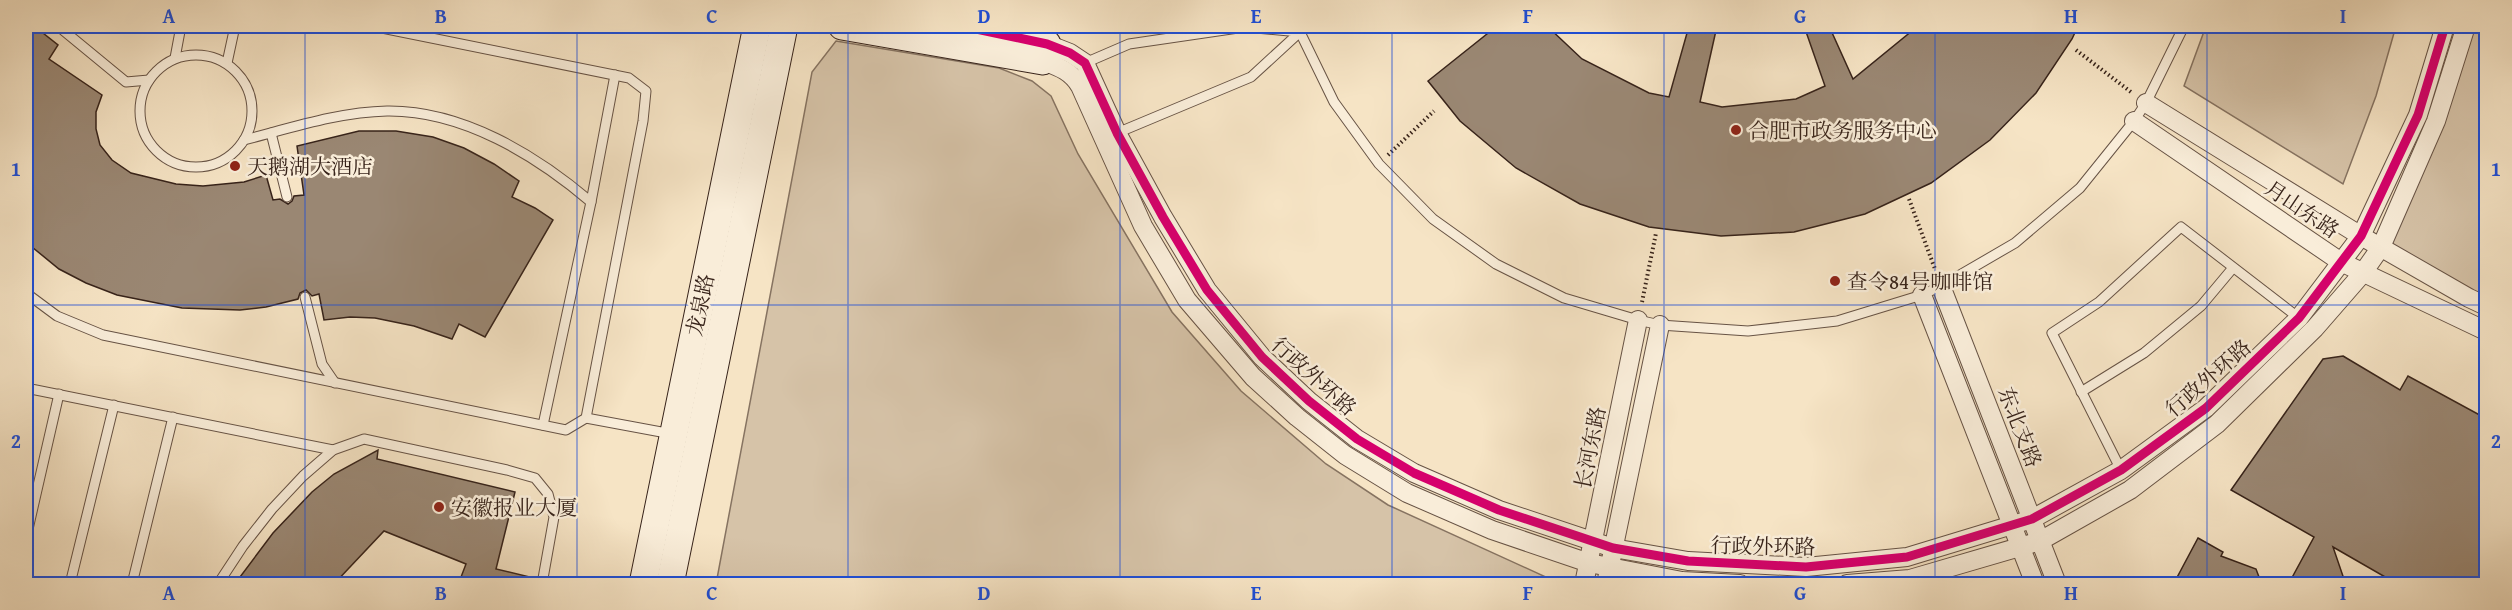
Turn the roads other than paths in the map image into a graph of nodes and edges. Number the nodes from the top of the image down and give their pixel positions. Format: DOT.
graph roads {
  1 [pos="58,26"];
  2 [pos="181,26"];
  3 [pos="235,26"];
  4 [pos="372,26"];
  5 [pos="758,26"];
  6 [pos="784,26"];
  7 [pos="842,26"];
  8 [pos="962,26"];
  9 [pos="2184,26"];
  10 [pos="2445,26"];
  11 [pos="2466,26"];
  12 [pos="1298,29"];
  13 [pos="1045,52"];
  14 [pos="175,58"];
  15 [pos="227,63"];
  16 [pos="1085,63"];
  17 [pos="615,75"];
  18 [pos="149,80"];
  19 [pos="2146,103"];
  20 [pos="2134,121"];
  21 [pos="271,133"];
  22 [pos="1117,133"];
  23 [pos="244,140"];
  24 [pos="287,197"];
  25 [pos="591,202"];
  26 [pos="2361,237"];
  27 [pos="2381,247"];
  28 [pos="2341,262"];
  29 [pos="2232,268"];
  30 [pos="2361,274"];
  31 [pos="1941,286"];
  32 [pos="26,293"];
  33 [pos="1922,295"];
  34 [pos="305,297"];
  35 [pos="2487,306"];
  36 [pos="2299,318"];
  37 [pos="1638,320"];
  38 [pos="1660,325"];
  39 [pos="2487,331"];
  40 [pos="335,383"];
  41 [pos="26,387"];
  42 [pos="2081,392"];
  43 [pos="59,394"];
  44 [pos="114,405"];
  45 [pos="173,417"];
  46 [pos="586,418"];
  47 [pos="543,425"];
  48 [pos="686,437"];
  49 [pos="333,450"];
  50 [pos="2121,470"];
  51 [pos="2032,519"];
  52 [pos="2011,525"];
  53 [pos="26,538"];
  54 [pos="2040,541"];
  55 [pos="1594,542"];
  56 [pos="1613,548"];
  57 [pos="2020,548"];
  58 [pos="1907,557"];
  59 [pos="1589,563"];
  60 [pos="1608,576"];
  61 [pos="1910,582"];
  62 [pos="70,585"];
  63 [pos="132,585"];
  64 [pos="218,585"];
  65 [pos="542,585"];
  66 [pos="643,585"];
  67 [pos="670,585"];
  68 [pos="1584,585"];
  69 [pos="1740,585"];
  70 [pos="1847,585"];
  71 [pos="2035,585"];
  72 [pos="2057,585"];
  1 -- 18 [label="lane"];
  2 -- 14 [label="lane"];
  3 -- 15 [label="lane"];
  4 -- 17 [label="lane"];
  5 -- 48 [label="street, 龙泉路"];
  6 -- 48 [label="street, 龙泉路"];
  7 -- 13 [label="street"];
  8 -- 13 [label="street"];
  9 -- 19 [label="lane"];
  10 -- 26 [label="street, 行政外环路"];
  11 -- 27 [label="street, 行政外环路"];
  12 -- 16 [label="lane"];
  12 -- 22 [label="lane"];
  12 -- 37 [label="lane"];
  13 -- 16 [label="street"];
  13 -- 59 [label="street, 行政外环路"];
  14 -- 15 [label="lane"];
  14 -- 18 [label="lane"];
  15 -- 23 [label="lane"];
  16 -- 22 [label="street, 行政外环路"];
  17 -- 25 [label="lane"];
  17 -- 46 [label="lane"];
  18 -- 23 [label="lane"];
  19 -- 20 [label="lane"];
  19 -- 26 [label="street, 月山东路"];
  20 -- 28 [label="street, 月山东路"];
  20 -- 31 [label="lane"];
  21 -- 23 [label="lane"];
  21 -- 24 [label="lane"];
  21 -- 25 [label="lane"];
  22 -- 55 [label="street, 行政外环路"];
  25 -- 47 [label="lane"];
  26 -- 27 [label="street, 月山东路"];
  26 -- 28 [label="street, 行政外环路"];
  27 -- 30 [label="street, 行政外环路"];
  27 -- 35 [label="street, 月山东路"];
  28 -- 30 [label="street, 月山东路"];
  28 -- 36 [label="street, 行政外环路"];
  29 -- 36 [label="lane"];
  29 -- 42 [label="lane"];
  29 -- 42 [label="lane"];
  30 -- 39 [label="street, 月山东路"];
  30 -- 54 [label="street, 行政外环路"];
  31 -- 33 [label="lane"];
  31 -- 51 [label="street, 东北支路"];
  32 -- 40 [label="lane"];
  33 -- 38 [label="lane"];
  33 -- 52 [label="street, 东北支路"];
  34 -- 40 [label="lane"];
  36 -- 50 [label="street, 行政外环路"];
  37 -- 38 [label="lane"];
  37 -- 55 [label="street, 长河东路"];
  38 -- 56 [label="street, 长河东路"];
  40 -- 47 [label="lane"];
  41 -- 43 [label="lane"];
  42 -- 50 [label="lane"];
  43 -- 44 [label="lane"];
  43 -- 53 [label="lane"];
  44 -- 45 [label="lane"];
  44 -- 62 [label="lane"];
  45 -- 49 [label="lane"];
  45 -- 63 [label="lane"];
  46 -- 47 [label="lane"];
  46 -- 48 [label="lane"];
  48 -- 66 [label="street, 龙泉路"];
  48 -- 67 [label="street, 龙泉路"];
  49 -- 64 [label="lane"];
  49 -- 65 [label="lane"];
  50 -- 51 [label="street, 行政外环路"];
  51 -- 52 [label="street, 行政外环路"];
  51 -- 54 [label="street, 东北支路"];
  52 -- 57 [label="street, 东北支路"];
  52 -- 58 [label="street, 行政外环路"];
  54 -- 57 [label="street, 行政外环路"];
  54 -- 72 [label="street, 东北支路"];
  55 -- 56 [label="street, 行政外环路"];
  55 -- 59 [label="street, 长河东路"];
  56 -- 58 [label="street, 行政外环路"];
  56 -- 60 [label="street, 长河东路"];
  57 -- 61 [label="street, 行政外环路"];
  57 -- 71 [label="street, 东北支路"];
  58 -- 61 [label="lane"];
  59 -- 60 [label="street, 行政外环路"];
  59 -- 68 [label="street, 长河东路"];
  60 -- 69 [label="street, 行政外环路"];
  61 -- 70 [label="street, 行政外环路"];
}
